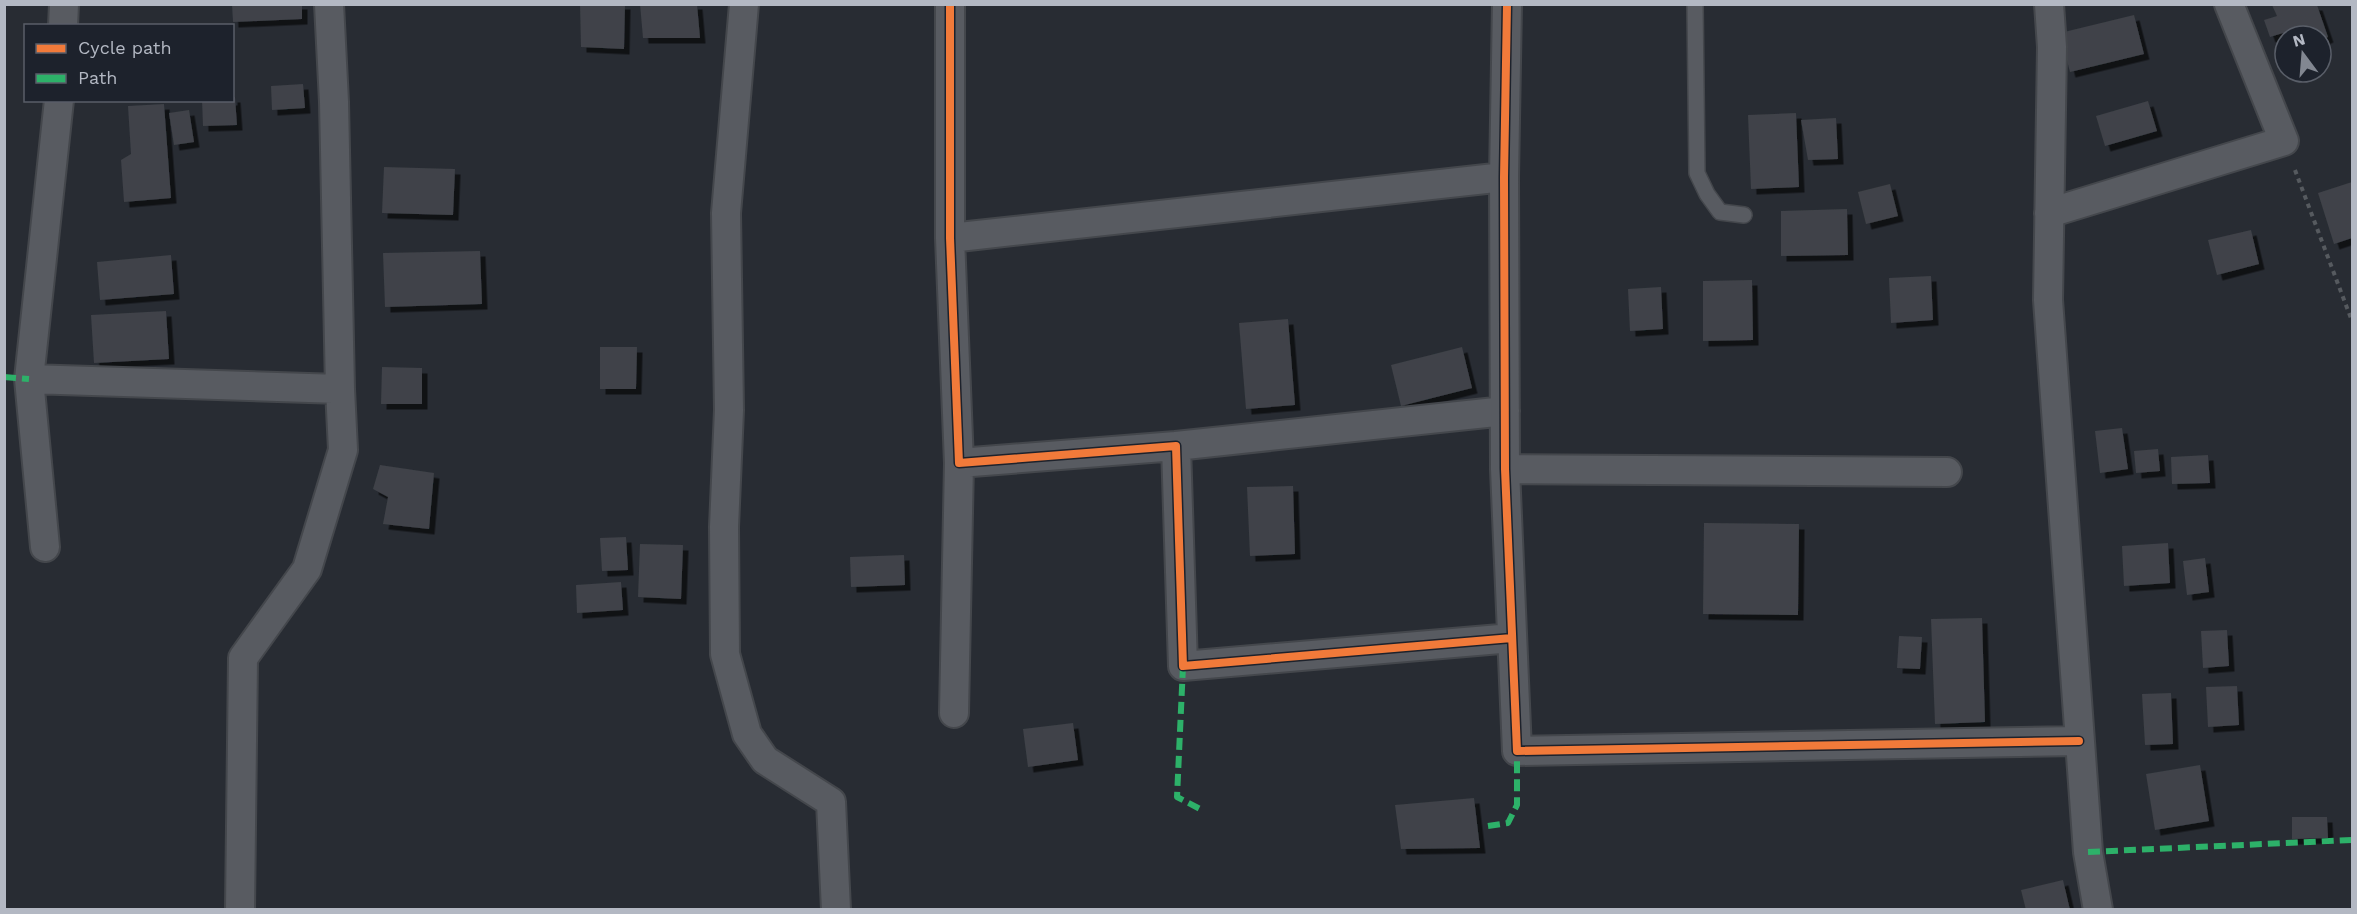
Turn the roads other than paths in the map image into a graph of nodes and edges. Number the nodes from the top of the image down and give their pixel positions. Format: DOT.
graph roads {
  1 [pos="64,4"];
  2 [pos="329,4"];
  3 [pos="744,4"];
  4 [pos="950,4"];
  5 [pos="1507,4"];
  6 [pos="1695,4"];
  7 [pos="2049,4"];
  8 [pos="2229,4"];
  9 [pos="63,24"];
  10 [pos="59,102"];
  11 [pos="1504,177"];
  12 [pos="2049,213"];
  13 [pos="1744,216"];
  14 [pos="950,238"];
  15 [pos="29,379"];
  16 [pos="340,389"];
  17 [pos="1504,411"];
  18 [pos="1176,446"];
  19 [pos="959,463"];
  20 [pos="1505,469"];
  21 [pos="1947,472"];
  22 [pos="45,547"];
  23 [pos="1512,638"];
  24 [pos="954,713"];
  25 [pos="2079,741"];
  26 [pos="240,909"];
  27 [pos="836,909"];
  28 [pos="2098,909"];
  1 -- 9 [label="street"];
  2 -- 16 [label="street"];
  3 -- 27 [label="street"];
  4 -- 14 [label="street"];
  5 -- 11 [label="street"];
  6 -- 13 [label="lane"];
  7 -- 12 [label="street"];
  8 -- 12 [label="street"];
  10 -- 15 [label="street"];
  11 -- 14 [label="street"];
  11 -- 17 [label="street"];
  12 -- 25 [label="street"];
  14 -- 19 [label="street"];
  15 -- 16 [label="street"];
  15 -- 22 [label="street"];
  16 -- 26 [label="street"];
  17 -- 18 [label="street"];
  17 -- 20 [label="street"];
  18 -- 19 [label="street"];
  18 -- 23 [label="street"];
  19 -- 24 [label="street"];
  20 -- 21 [label="street"];
  20 -- 23 [label="street"];
  23 -- 25 [label="street"];
  25 -- 28 [label="street"];
}
